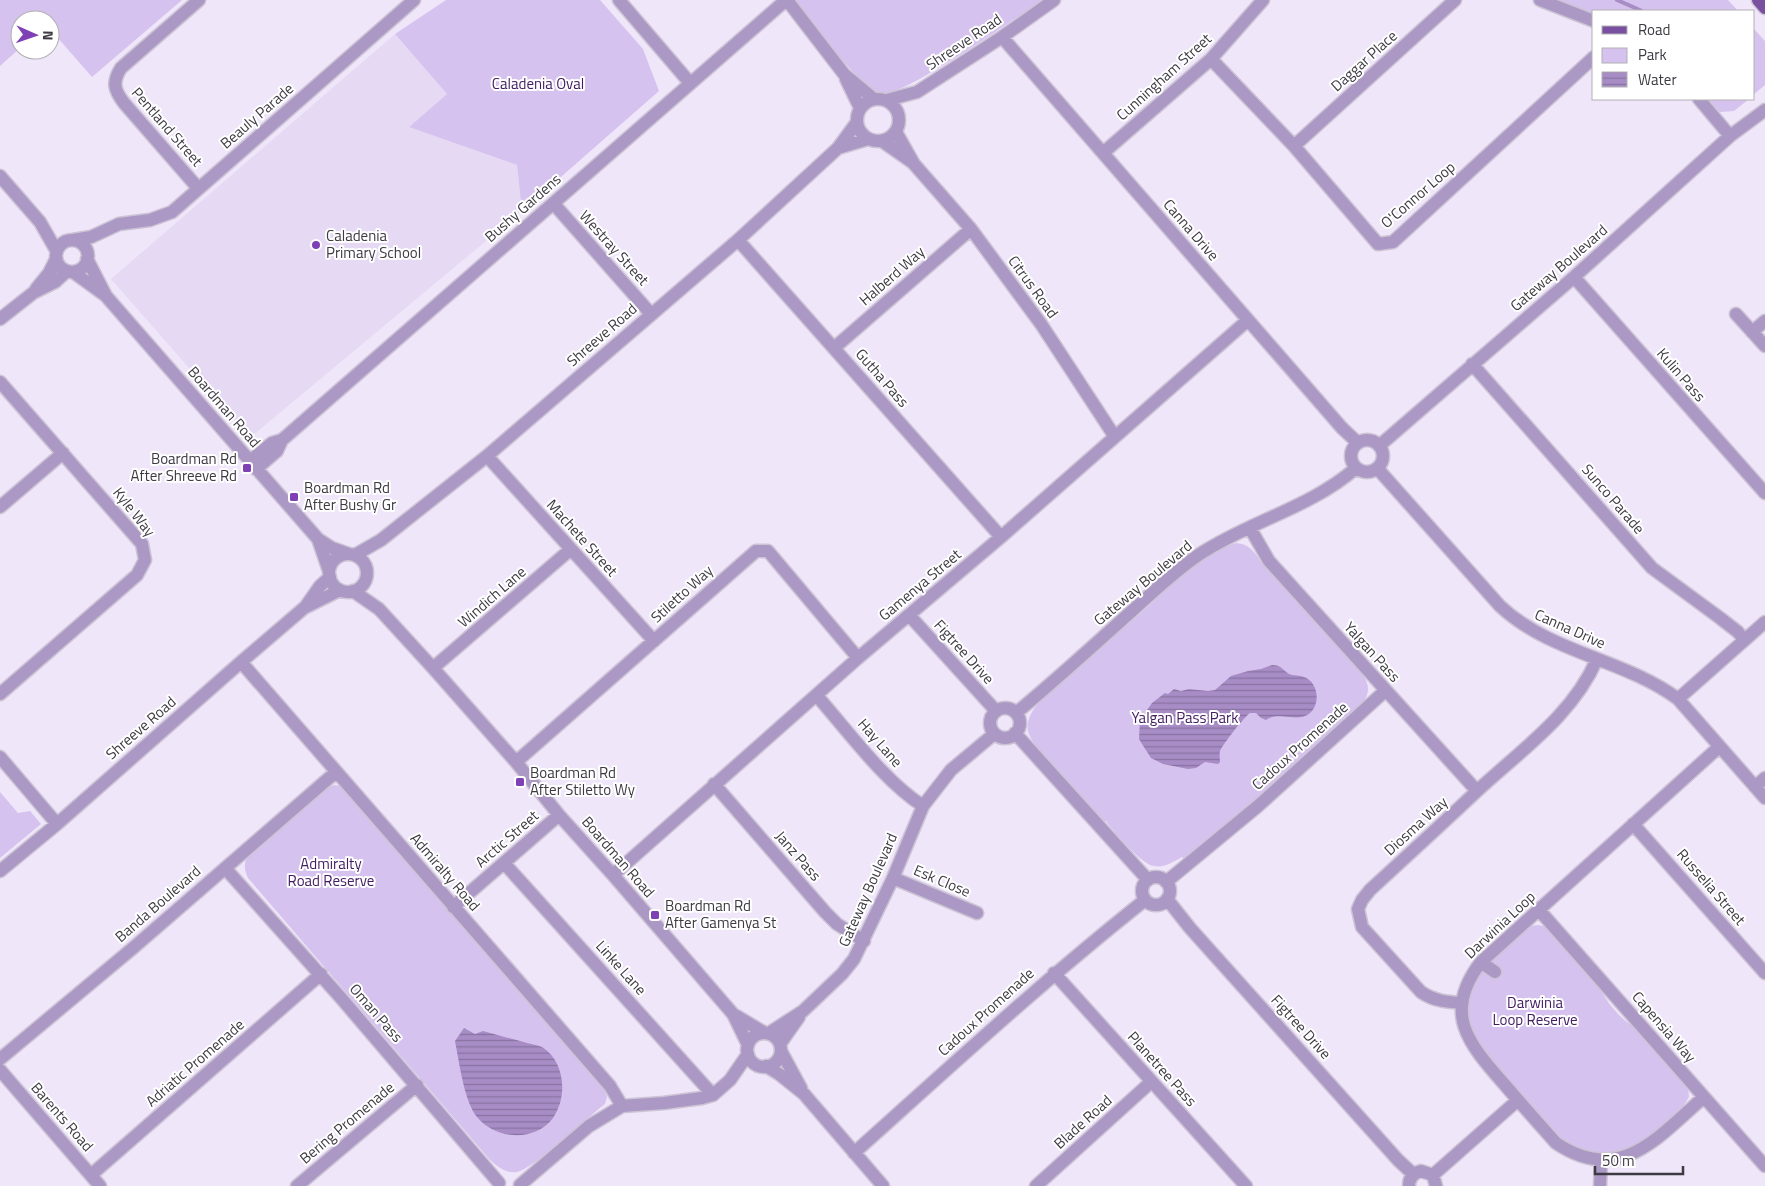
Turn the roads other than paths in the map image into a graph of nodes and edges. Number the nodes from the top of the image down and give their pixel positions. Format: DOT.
graph roads {
  1 [pos="199,0"];
  2 [pos="414,0"];
  3 [pos="619,0"];
  4 [pos="787,0"];
  5 [pos="1054,0"];
  6 [pos="1263,0"];
  7 [pos="1455,0"];
  8 [pos="1540,0"];
  9 [pos="1758,0"];
  10 [pos="1765,8"];
  11 [pos="1592,20"];
  12 [pos="1002,37"];
  13 [pos="1212,59"];
  14 [pos="1592,59"];
  15 [pos="844,74"];
  16 [pos="690,83"];
  17 [pos="917,92"];
  18 [pos="880,99"];
  19 [pos="1700,100"];
  20 [pos="860,108"];
  21 [pos="1763,109"];
  22 [pos="900,118"];
  23 [pos="857,122"];
  24 [pos="896,132"];
  25 [pos="1730,136"];
  26 [pos="868,139"];
  27 [pos="882,141"];
  28 [pos="1294,146"];
  29 [pos="838,148"];
  30 [pos="1103,153"];
  31 [pos="914,164"];
  32 [pos="0,176"];
  33 [pos="198,188"];
  34 [pos="553,204"];
  35 [pos="40,222"];
  36 [pos="971,229"];
  37 [pos="108,230"];
  38 [pos="70,240"];
  39 [pos="738,240"];
  40 [pos="56,255"];
  41 [pos="87,256"];
  42 [pos="70,271"];
  43 [pos="1574,277"];
  44 [pos="32,293"];
  45 [pos="106,296"];
  46 [pos="651,314"];
  47 [pos="1736,314"];
  48 [pos="0,319"];
  49 [pos="1248,320"];
  50 [pos="1765,321"];
  51 [pos="1752,332"];
  52 [pos="1765,346"];
  53 [pos="834,348"];
  54 [pos="1472,364"];
  55 [pos="0,382"];
  56 [pos="1115,437"];
  57 [pos="1358,443"];
  58 [pos="1379,446"];
  59 [pos="63,453"];
  60 [pos="487,456"];
  61 [pos="253,465"];
  62 [pos="1356,468"];
  63 [pos="1378,468"];
  64 [pos="1765,493"];
  65 [pos="0,508"];
  66 [pos="1250,528"];
  67 [pos="1001,538"];
  68 [pos="318,539"];
  69 [pos="382,540"];
  70 [pos="571,549"];
  71 [pos="352,555"];
  72 [pos="366,572"];
  73 [pos="329,574"];
  74 [pos="346,591"];
  75 [pos="304,608"];
  76 [pos="379,609"];
  77 [pos="909,615"];
  78 [pos="1765,622"];
  79 [pos="1744,640"];
  80 [pos="654,641"];
  81 [pos="858,658"];
  82 [pos="1597,659"];
  83 [pos="241,662"];
  84 [pos="434,668"];
  85 [pos="1385,691"];
  86 [pos="0,694"];
  87 [pos="817,696"];
  88 [pos="1678,699"];
  89 [pos="996,711"];
  90 [pos="1016,713"];
  91 [pos="1015,733"];
  92 [pos="994,734"];
  93 [pos="1719,747"];
  94 [pos="0,757"];
  95 [pos="516,762"];
  96 [pos="336,772"];
  97 [pos="1765,778"];
  98 [pos="714,784"];
  99 [pos="1755,787"];
  100 [pos="1477,791"];
  101 [pos="1765,798"];
  102 [pos="923,806"];
  103 [pos="559,815"];
  104 [pos="57,824"];
  105 [pos="1633,824"];
  106 [pos="504,863"];
  107 [pos="225,868"];
  108 [pos="0,871"];
  109 [pos="614,875"];
  110 [pos="893,878"];
  111 [pos="1148,880"];
  112 [pos="1166,882"];
  113 [pos="1167,899"];
  114 [pos="1145,900"];
  115 [pos="454,907"];
  116 [pos="1539,910"];
  117 [pos="977,913"];
  118 [pos="864,941"];
  119 [pos="1481,962"];
  120 [pos="1495,972"];
  121 [pos="1054,973"];
  122 [pos="1765,973"];
  123 [pos="321,974"];
  124 [pos="1462,1003"];
  125 [pos="803,1011"];
  126 [pos="733,1014"];
  127 [pos="767,1033"];
  128 [pos="780,1048"];
  129 [pos="748,1050"];
  130 [pos="0,1060"];
  131 [pos="762,1066"];
  132 [pos="0,1070"];
  133 [pos="730,1080"];
  134 [pos="1151,1082"];
  135 [pos="417,1085"];
  136 [pos="804,1094"];
  137 [pos="713,1095"];
  138 [pos="1704,1097"];
  139 [pos="1518,1100"];
  140 [pos="622,1106"];
  141 [pos="854,1153"];
  142 [pos="1601,1162"];
  143 [pos="1765,1166"];
  144 [pos="91,1176"];
  145 [pos="1411,1180"];
  146 [pos="1434,1181"];
  147 [pos="497,1184"];
  148 [pos="521,1185"];
  149 [pos="1243,1185"];
  150 [pos="100,1186"];
  151 [pos="297,1186"];
  152 [pos="883,1186"];
  153 [pos="1036,1186"];
  154 [pos="1600,1186"];
  1 -- 33 [label="street, Pentland Street"];
  2 -- 33 [label="street, Beauly Parade"];
  3 -- 16 [label="street"];
  4 -- 15 [label="street"];
  4 -- 16 [label="street, Bushy Gardens"];
  5 -- 12 [label="street, Shreeve Road"];
  6 -- 13 [label="street, Cunningham Street"];
  7 -- 28 [label="street, Daggar Place"];
  8 -- 11 [label="street"];
  9 -- 10 [label="main road"];
  12 -- 17 [label="street, Shreeve Road"];
  12 -- 30 [label="street, Canna Drive"];
  13 -- 28 [label="street, O'Connor Loop"];
  13 -- 30 [label="street, Cunningham Street"];
  14 -- 28 [label="street, O'Connor Loop"];
  15 -- 18 [label="street"];
  15 -- 20 [label="street"];
  16 -- 34 [label="street, Bushy Gardens"];
  17 -- 18 [label="street, Shreeve Road"];
  17 -- 22 [label="street, Shreeve Road"];
  18 -- 20 [label="street, Shreeve Road"];
  18 -- 22 [label="street"];
  19 -- 25 [label="street"];
  20 -- 23 [label="street, Shreeve Road"];
  21 -- 25 [label="street, Gateway Boulevard"];
  22 -- 24 [label="street, Shreeve Road"];
  23 -- 26 [label="street"];
  23 -- 29 [label="street, Shreeve Road"];
  24 -- 27 [label="street"];
  24 -- 31 [label="street, Citrus Road"];
  25 -- 43 [label="street, Gateway Boulevard"];
  26 -- 27 [label="street, Shreeve Road"];
  26 -- 29 [label="street, Shreeve Road"];
  27 -- 31 [label="street, Citrus Road"];
  29 -- 39 [label="street, Shreeve Road"];
  30 -- 49 [label="street, Canna Drive"];
  31 -- 36 [label="street, Citrus Road"];
  32 -- 35 [label="street, Boardman Road"];
  33 -- 37 [label="street, Beauly Parade"];
  34 -- 46 [label="street, Westray Street"];
  34 -- 61 [label="street, Bushy Gardens"];
  35 -- 38 [label="street, Boardman Road"];
  35 -- 40 [label="street, Boardman Road"];
  36 -- 53 [label="street, Halberd Way"];
  36 -- 56 [label="street, Citrus Road"];
  37 -- 38 [label="street, Beauly Parade"];
  37 -- 41 [label="street"];
  38 -- 40 [label="street"];
  38 -- 41 [label="street, Boardman Road"];
  39 -- 46 [label="street, Shreeve Road"];
  39 -- 53 [label="street, Gutha Pass"];
  40 -- 42 [label="street, Boardman Road"];
  40 -- 44 [label="street"];
  41 -- 42 [label="street"];
  41 -- 45 [label="street, Boardman Road"];
  42 -- 44 [label="street"];
  42 -- 45 [label="street, Boardman Road"];
  43 -- 54 [label="street, Gateway Boulevard"];
  43 -- 64 [label="street, Kulin Pass"];
  44 -- 48 [label="street"];
  45 -- 61 [label="street, Boardman Road"];
  46 -- 60 [label="street, Shreeve Road"];
  47 -- 51 [label="street"];
  49 -- 56 [label="street, Gamenya Street"];
  49 -- 57 [label="street, Canna Drive"];
  50 -- 51 [label="street"];
  51 -- 52 [label="street"];
  53 -- 67 [label="street, Gutha Pass"];
  54 -- 58 [label="street, Gateway Boulevard"];
  54 -- 79 [label="street, Sunco Parade"];
  55 -- 59 [label="street, Kyle Way"];
  56 -- 67 [label="street, Gamenya Street"];
  57 -- 58 [label="street"];
  57 -- 62 [label="street"];
  58 -- 63 [label="street"];
  59 -- 65 [label="street"];
  59 -- 86 [label="street, Kyle Way"];
  60 -- 69 [label="street, Shreeve Road"];
  60 -- 70 [label="street, Machete Street"];
  61 -- 68 [label="street, Boardman Road"];
  62 -- 63 [label="street"];
  62 -- 66 [label="street, Gateway Boulevard"];
  63 -- 82 [label="street, Canna Drive"];
  66 -- 85 [label="street, Yalgan Pass"];
  66 -- 90 [label="street, Gateway Boulevard"];
  67 -- 77 [label="street, Gamenya Street"];
  68 -- 71 [label="street, Boardman Road"];
  68 -- 73 [label="street, Boardman Road"];
  69 -- 71 [label="street, Shreeve Road"];
  69 -- 72 [label="street, Shreeve Road"];
  70 -- 80 [label="street, Machete Street"];
  70 -- 84 [label="street, Windich Lane"];
  71 -- 72 [label="street, Boardman Road"];
  71 -- 73 [label="street"];
  72 -- 74 [label="street"];
  72 -- 76 [label="street, Boardman Road"];
  73 -- 74 [label="street, Boardman Road"];
  73 -- 75 [label="street, Shreeve Road"];
  74 -- 75 [label="street, Shreeve Road"];
  74 -- 76 [label="street, Boardman Road"];
  75 -- 83 [label="street, Shreeve Road"];
  76 -- 84 [label="street, Boardman Road"];
  77 -- 81 [label="street, Gamenya Street"];
  77 -- 89 [label="street, Figtree Drive"];
  78 -- 79 [label="street"];
  79 -- 88 [label="street"];
  80 -- 81 [label="street, Stiletto Way"];
  80 -- 95 [label="street, Stiletto Way"];
  81 -- 87 [label="street, Gamenya Street"];
  82 -- 88 [label="street, Canna Drive"];
  82 -- 100 [label="street, Diosma Way"];
  83 -- 96 [label="street, Admiralty Road"];
  83 -- 104 [label="street, Shreeve Road"];
  84 -- 95 [label="street, Boardman Road"];
  85 -- 100 [label="street, Yalgan Pass"];
  85 -- 112 [label="street, Cadoux Promenade"];
  87 -- 98 [label="street, Gamenya Street"];
  87 -- 102 [label="street, Hay Lane"];
  88 -- 93 [label="street, Canna Drive"];
  89 -- 90 [label="street"];
  89 -- 92 [label="street"];
  90 -- 91 [label="street"];
  91 -- 92 [label="street"];
  91 -- 111 [label="street"];
  92 -- 102 [label="street, Gateway Boulevard"];
  93 -- 99 [label="street, Canna Drive"];
  93 -- 105 [label="street, Darwinia Loop"];
  94 -- 104 [label="street"];
  95 -- 103 [label="street, Boardman Road"];
  96 -- 107 [label="street, Banda Boulevard"];
  96 -- 115 [label="street, Admiralty Road"];
  97 -- 99 [label="street"];
  98 -- 109 [label="street, Gamenya Street"];
  98 -- 118 [label="street, Janz Pass"];
  99 -- 101 [label="street, Canna Drive"];
  100 -- 124 [label="street, Diosma Way"];
  102 -- 110 [label="street, Gateway Boulevard"];
  103 -- 106 [label="street, Arctic Street"];
  103 -- 109 [label="street, Boardman Road"];
  104 -- 108 [label="street, Shreeve Road"];
  105 -- 116 [label="street, Darwinia Loop"];
  105 -- 122 [label="street, Russelia Street"];
  106 -- 115 [label="street, Arctic Street"];
  106 -- 137 [label="street, Linke Lane"];
  107 -- 123 [label="street, Oman Pass"];
  107 -- 130 [label="street, Banda Boulevard"];
  109 -- 126 [label="street, Boardman Road"];
  110 -- 117 [label="street, Esk Close"];
  110 -- 118 [label="street, Gateway Boulevard"];
  111 -- 112 [label="street"];
  111 -- 114 [label="street"];
  112 -- 113 [label="street"];
  113 -- 114 [label="street"];
  113 -- 145 [label="street, Figtree Drive"];
  114 -- 121 [label="street, Cadoux Promenade"];
  115 -- 140 [label="street, Admiralty Road"];
  116 -- 119 [label="street, Darwinia Loop"];
  116 -- 138 [label="street, Capensia Way"];
  118 -- 125 [label="street, Gateway Boulevard"];
  119 -- 120 [label="street"];
  119 -- 124 [label="street, Darwinia Loop"];
  121 -- 134 [label="street, Planetree Pass"];
  121 -- 141 [label="street, Cadoux Promenade"];
  123 -- 135 [label="street, Oman Pass"];
  123 -- 144 [label="street, Adriatic Promenade"];
  124 -- 139 [label="street, Darwinia Loop"];
  125 -- 127 [label="street, Gateway Boulevard"];
  125 -- 128 [label="street, Gateway Boulevard"];
  126 -- 127 [label="street, Boardman Road"];
  126 -- 129 [label="street, Boardman Road"];
  127 -- 128 [label="street, Boardman Road"];
  127 -- 129 [label="street"];
  128 -- 131 [label="street"];
  128 -- 136 [label="street, Boardman Road"];
  129 -- 131 [label="street, Boardman Road"];
  129 -- 133 [label="street"];
  131 -- 133 [label="street"];
  131 -- 136 [label="street, Boardman Road"];
  132 -- 144 [label="street, Barents Road"];
  133 -- 137 [label="street"];
  134 -- 149 [label="street, Planetree Pass"];
  134 -- 153 [label="street, Blade Road"];
  135 -- 147 [label="street, Oman Pass"];
  135 -- 151 [label="street, Bering Promenade"];
  136 -- 141 [label="street, Boardman Road"];
  137 -- 140 [label="street"];
  138 -- 142 [label="street, Darwinia Loop"];
  138 -- 143 [label="street, Capensia Way"];
  139 -- 142 [label="street, Darwinia Loop"];
  139 -- 146 [label="street"];
  140 -- 148 [label="street"];
  141 -- 152 [label="street, Boardman Road"];
  142 -- 154 [label="street"];
  144 -- 150 [label="street, Barents Road"];
  145 -- 146 [label="street"];
  147 -- 148 [label="street"];
}
